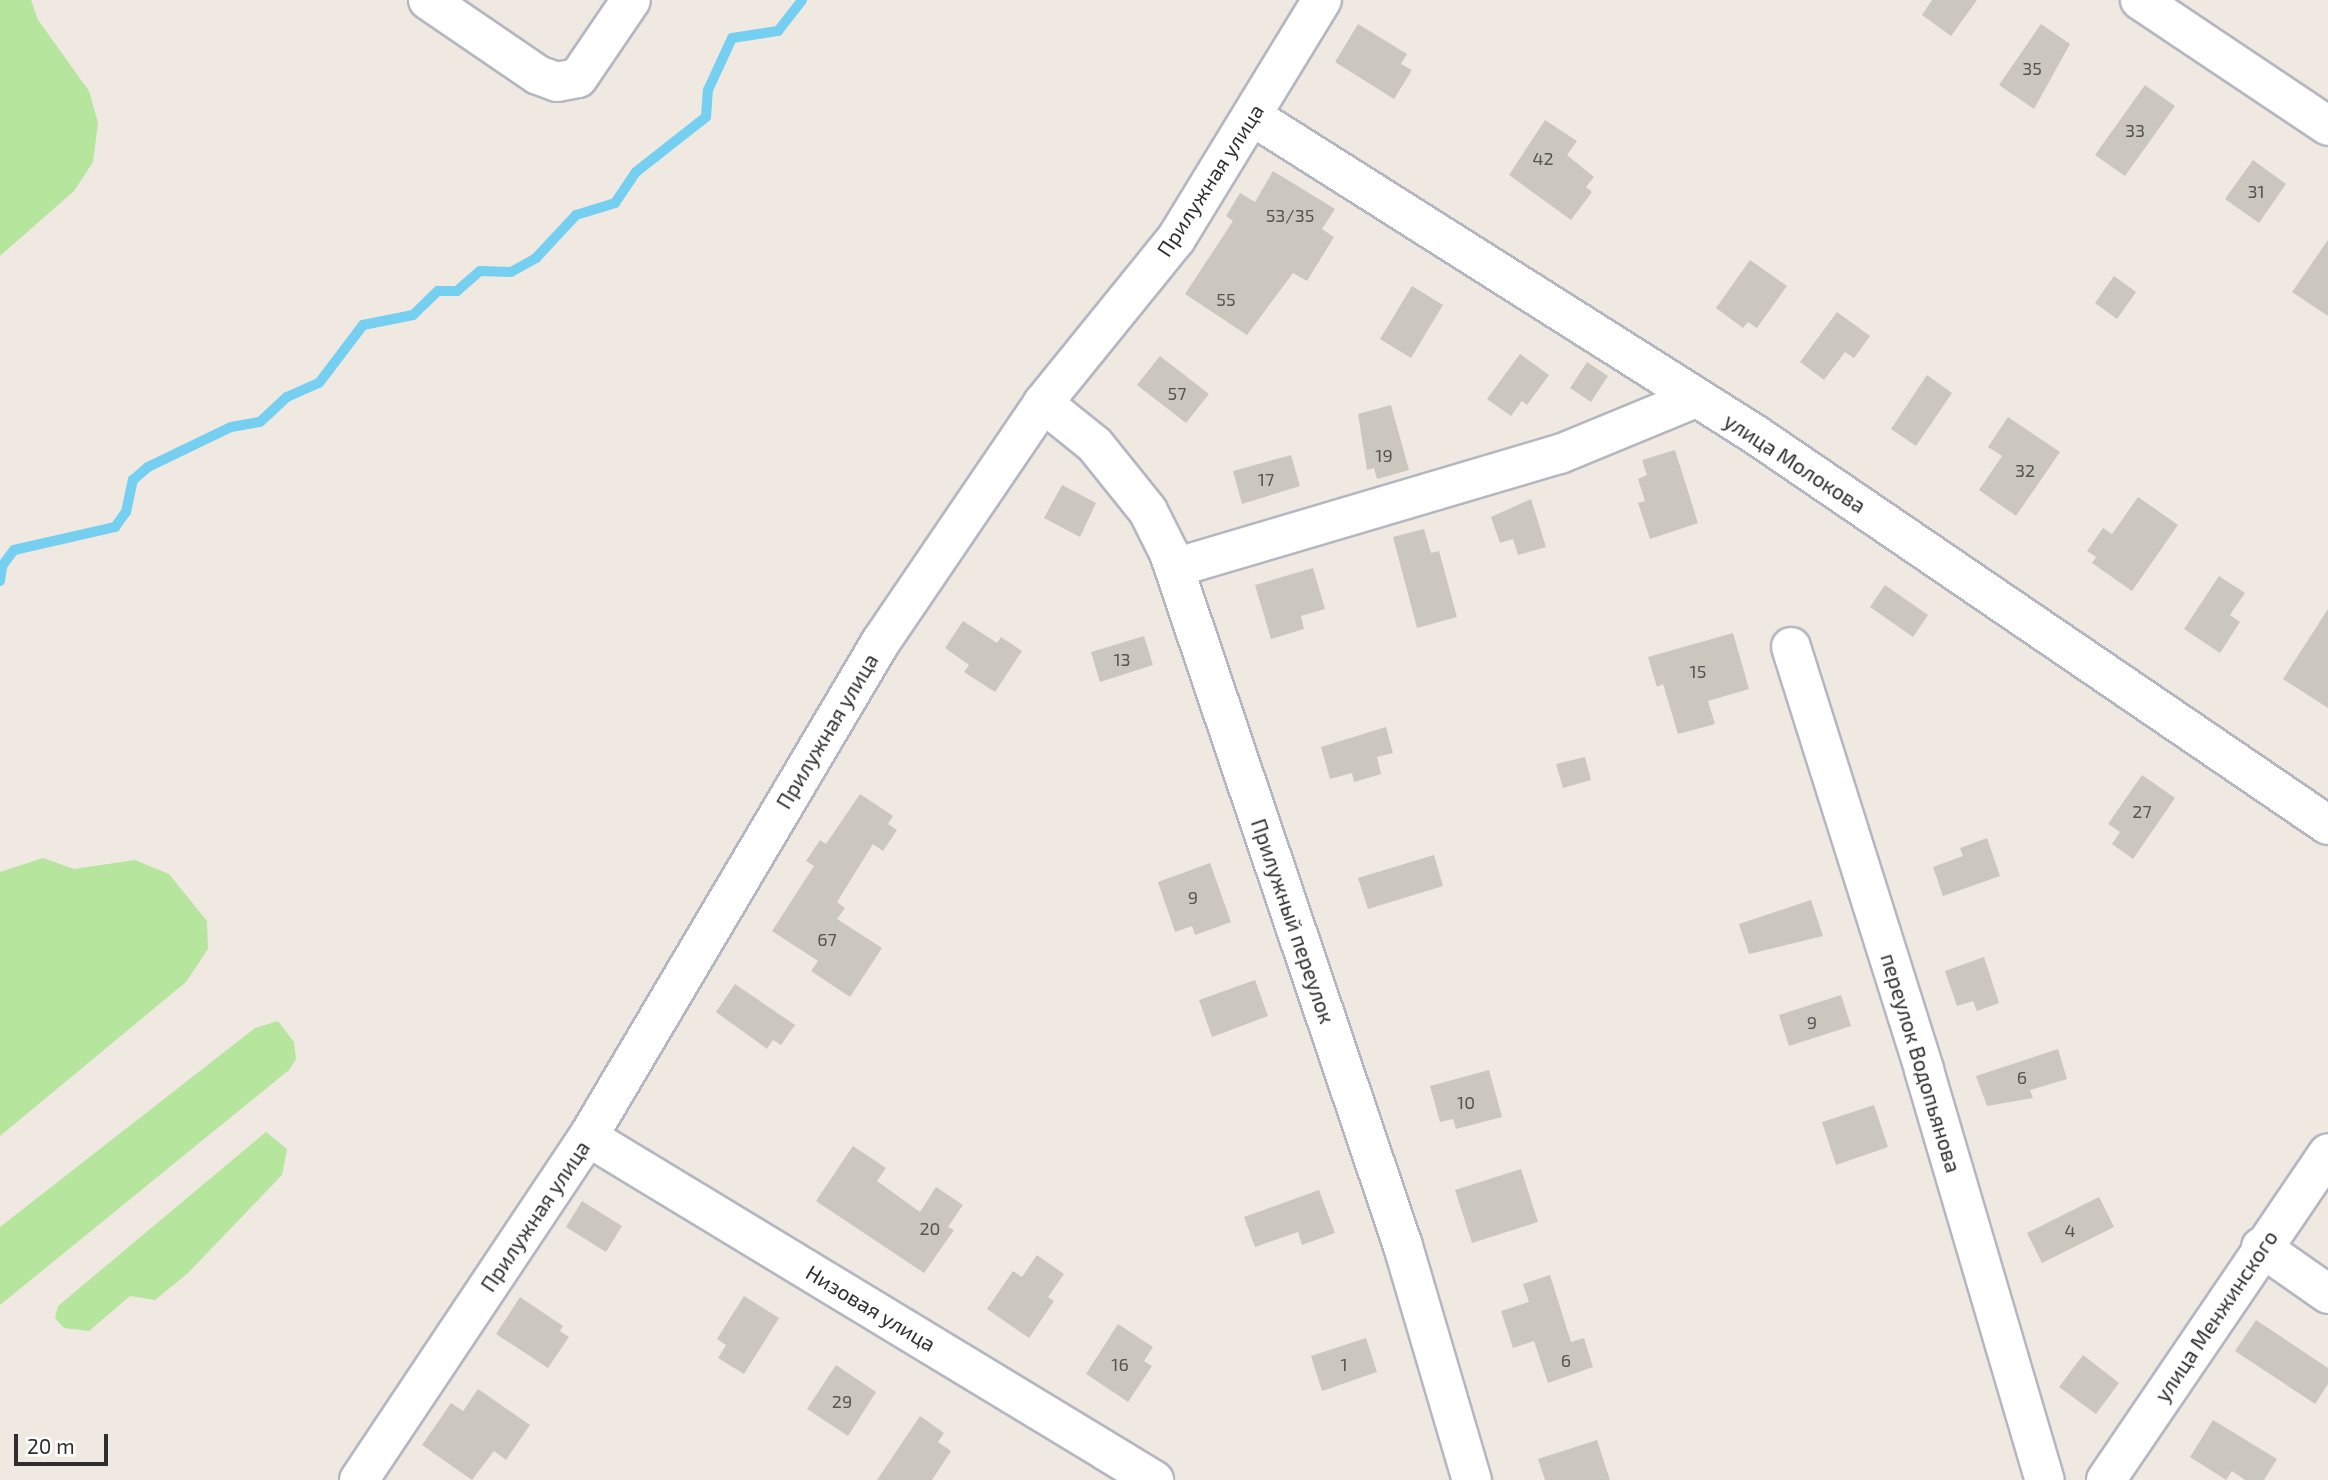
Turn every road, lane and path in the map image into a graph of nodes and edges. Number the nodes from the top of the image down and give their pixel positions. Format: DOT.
graph roads {
  1 [pos="428,0"];
  2 [pos="631,0"];
  3 [pos="1322,0"];
  4 [pos="2140,0"];
  5 [pos="1252,116"];
  6 [pos="2328,126"];
  7 [pos="1696,398"];
  8 [pos="1044,403"];
  9 [pos="1174,568"];
  10 [pos="1791,648"];
  11 [pos="2328,825"];
  12 [pos="588,1137"];
  13 [pos="2328,1153"];
  14 [pos="2261,1247"];
  15 [pos="2328,1294"];
  16 [pos="359,1480"];
  17 [pos="1154,1480"];
  18 [pos="1472,1480"];
  19 [pos="2045,1480"];
  20 [pos="2106,1480"];
  1 -- 2 [label="street"];
  3 -- 5 [label="street, Прилужная улица"];
  4 -- 6 [label="street"];
  5 -- 7 [label="street, улица Молокова"];
  5 -- 8 [label="street, Прилужная улица"];
  7 -- 9 [label="street"];
  7 -- 11 [label="street, улица Молокова"];
  8 -- 9 [label="street, Прилужный переулок"];
  8 -- 12 [label="street, Прилужная улица"];
  9 -- 18 [label="street, Прилужный переулок"];
  10 -- 19 [label="street, переулок Водопьянова"];
  12 -- 16 [label="street, Прилужная улица"];
  12 -- 17 [label="street, Низовая улица"];
  13 -- 14 [label="street, улица Менжинского"];
  14 -- 15 [label="street"];
  14 -- 20 [label="street, улица Менжинского"];
}
